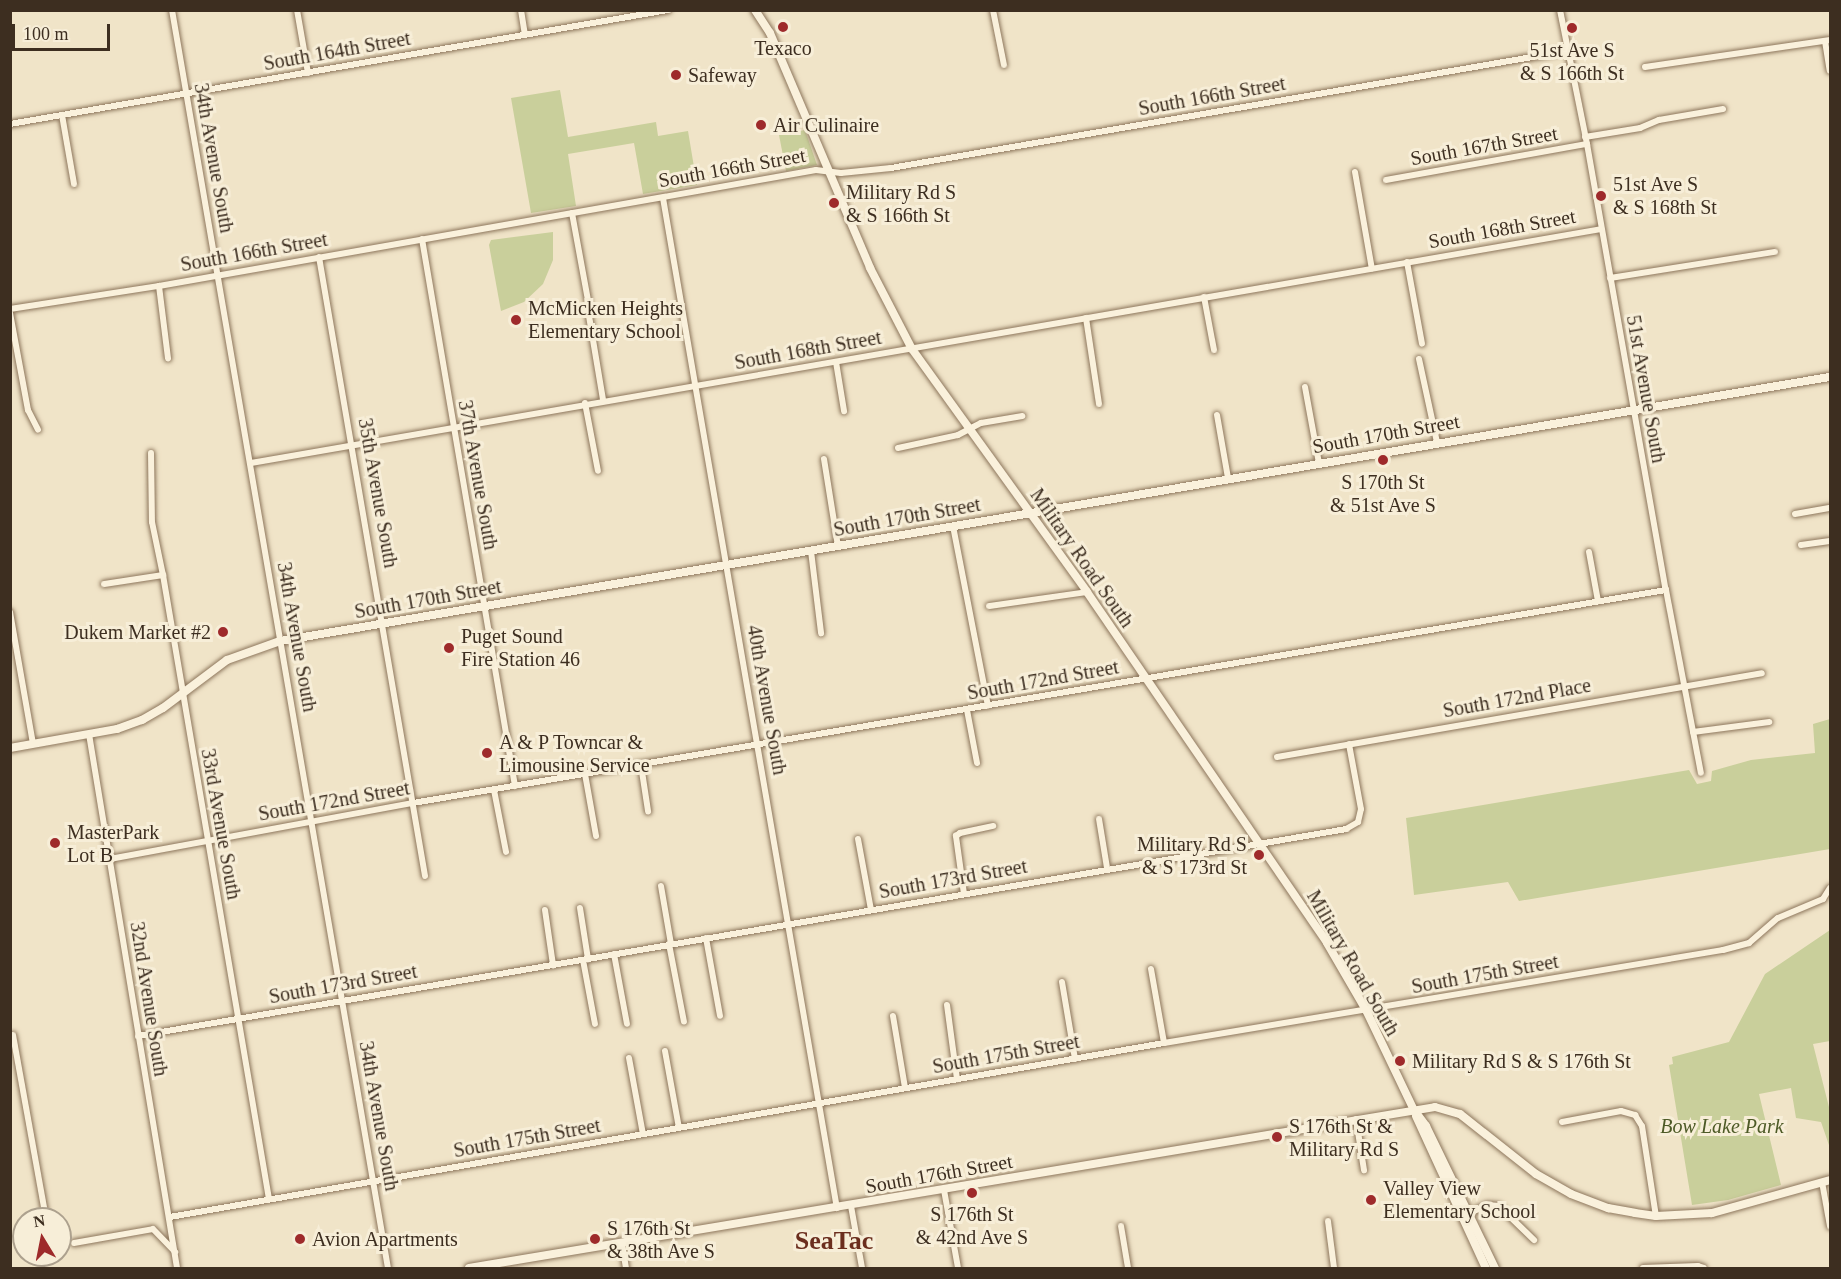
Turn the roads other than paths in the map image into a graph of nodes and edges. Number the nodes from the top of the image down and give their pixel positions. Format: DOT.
graph roads {
  1 [pos="172,10"];
  2 [pos="297,10"];
  3 [pos="521,10"];
  4 [pos="668,10"];
  5 [pos="754,10"];
  6 [pos="762,10"];
  7 [pos="993,10"];
  8 [pos="1560,10"];
  9 [pos="769,30"];
  10 [pos="525,35"];
  11 [pos="1828,41"];
  12 [pos="1567,51"];
  13 [pos="1004,65"];
  14 [pos="1645,67"];
  15 [pos="1830,71"];
  16 [pos="308,73"];
  17 [pos="186,93"];
  18 [pos="1723,110"];
  19 [pos="62,115"];
  20 [pos="10,124"];
  21 [pos="1586,140"];
  22 [pos="829,171"];
  23 [pos="1355,172"];
  24 [pos="1386,180"];
  25 [pos="74,184"];
  26 [pos="663,198"];
  27 [pos="572,213"];
  28 [pos="1601,229"];
  29 [pos="422,239"];
  30 [pos="1775,252"];
  31 [pos="319,257"];
  32 [pos="1407,262"];
  33 [pos="1372,268"];
  34 [pos="217,275"];
  35 [pos="1610,278"];
  36 [pos="159,286"];
  37 [pos="1204,297"];
  38 [pos="589,306"];
  39 [pos="10,311"];
  40 [pos="589,316"];
  41 [pos="1086,318"];
  42 [pos="1422,344"];
  43 [pos="912,349"];
  44 [pos="1214,350"];
  45 [pos="168,358"];
  46 [pos="1419,359"];
  47 [pos="836,362"];
  48 [pos="1830,376"];
  49 [pos="694,386"];
  50 [pos="1305,387"];
  51 [pos="603,400"];
  52 [pos="585,404"];
  53 [pos="1099,404"];
  54 [pos="1633,409"];
  55 [pos="844,411"];
  56 [pos="1217,415"];
  57 [pos="1022,416"];
  58 [pos="453,426"];
  59 [pos="970,428"];
  60 [pos="38,430"];
  61 [pos="1437,442"];
  62 [pos="353,445"];
  63 [pos="898,448"];
  64 [pos="151,453"];
  65 [pos="824,459"];
  66 [pos="1319,462"];
  67 [pos="250,464"];
  68 [pos="598,471"];
  69 [pos="1228,478"];
  70 [pos="1830,508"];
  71 [pos="1029,512"];
  72 [pos="1796,513"];
  73 [pos="953,526"];
  74 [pos="1830,541"];
  75 [pos="1801,545"];
  76 [pos="838,546"];
  77 [pos="811,551"];
  78 [pos="1589,552"];
  79 [pos="726,565"];
  80 [pos="163,575"];
  81 [pos="104,584"];
  82 [pos="1666,590"];
  83 [pos="1087,592"];
  84 [pos="1598,601"];
  85 [pos="484,606"];
  86 [pos="989,606"];
  87 [pos="10,612"];
  88 [pos="383,624"];
  89 [pos="821,633"];
  90 [pos="280,641"];
  91 [pos="1762,673"];
  92 [pos="1146,678"];
  93 [pos="1684,686"];
  94 [pos="182,694"];
  95 [pos="988,706"];
  96 [pos="967,710"];
  97 [pos="1769,722"];
  98 [pos="1693,732"];
  99 [pos="88,734"];
  100 [pos="33,744"];
  101 [pos="1349,744"];
  102 [pos="758,747"];
  103 [pos="10,748"];
  104 [pos="1277,757"];
  105 [pos="977,763"];
  106 [pos="641,765"];
  107 [pos="1701,773"];
  108 [pos="585,774"];
  109 [pos="515,786"];
  110 [pos="494,790"];
  111 [pos="413,804"];
  112 [pos="648,811"];
  113 [pos="1099,819"];
  114 [pos="313,823"];
  115 [pos="993,826"];
  116 [pos="596,836"];
  117 [pos="858,839"];
  118 [pos="207,840"];
  119 [pos="1258,842"];
  120 [pos="506,852"];
  121 [pos="110,858"];
  122 [pos="1107,868"];
  123 [pos="425,876"];
  124 [pos="661,886"];
  125 [pos="1830,888"];
  126 [pos="964,894"];
  127 [pos="580,908"];
  128 [pos="545,910"];
  129 [pos="871,910"];
  130 [pos="788,924"];
  131 [pos="705,938"];
  132 [pos="670,944"];
  133 [pos="615,954"];
  134 [pos="586,960"];
  135 [pos="554,965"];
  136 [pos="1151,969"];
  137 [pos="1062,982"];
  138 [pos="342,1001"];
  139 [pos="947,1005"];
  140 [pos="1366,1010"];
  141 [pos="720,1016"];
  142 [pos="893,1016"];
  143 [pos="238,1019"];
  144 [pos="684,1022"];
  145 [pos="594,1024"];
  146 [pos="627,1024"];
  147 [pos="13,1035"];
  148 [pos="138,1036"];
  149 [pos="1164,1043"];
  150 [pos="665,1051"];
  151 [pos="629,1058"];
  152 [pos="1075,1059"];
  153 [pos="957,1079"];
  154 [pos="905,1088"];
  155 [pos="819,1103"];
  156 [pos="1414,1110"];
  157 [pos="1356,1119"];
  158 [pos="1562,1122"];
  159 [pos="679,1128"];
  160 [pos="644,1134"];
  161 [pos="1364,1170"];
  162 [pos="374,1181"];
  163 [pos="1826,1181"];
  164 [pos="944,1190"];
  165 [pos="269,1199"];
  166 [pos="851,1206"];
  167 [pos="44,1207"];
  168 [pos="837,1209"];
  169 [pos="1465,1215"];
  170 [pos="1656,1216"];
  171 [pos="170,1217"];
  172 [pos="1328,1221"];
  173 [pos="1121,1226"];
  174 [pos="1830,1226"];
  175 [pos="1534,1240"];
  176 [pos="74,1243"];
  177 [pos="622,1243"];
  178 [pos="175,1252"];
  179 [pos="1643,1268"];
  180 [pos="177,1269"];
  181 [pos="388,1269"];
  182 [pos="469,1269"];
  183 [pos="626,1269"];
  184 [pos="862,1269"];
  185 [pos="958,1269"];
  186 [pos="1128,1269"];
  187 [pos="1334,1269"];
  188 [pos="1486,1269"];
  189 [pos="1495,1269"];
  190 [pos="1704,1269"];
  1 -- 17 [label="street, 34th Avenue South"];
  2 -- 16 [label="street"];
  3 -- 10 [label="street"];
  4 -- 10 [label="street, South 164th Street"];
  5 -- 9 [label="street, Military Road South"];
  6 -- 9 [label="street"];
  7 -- 13 [label="street"];
  8 -- 12 [label="street, 51st Avenue South"];
  9 -- 22 [label="street, Military Road South"];
  10 -- 16 [label="street, South 164th Street"];
  11 -- 14 [label="street"];
  11 -- 15 [label="street"];
  12 -- 21 [label="street, 51st Avenue South"];
  12 -- 22 [label="street, South 166th Street"];
  16 -- 17 [label="street, South 164th Street"];
  17 -- 19 [label="street, South 164th Street"];
  17 -- 34 [label="street, 34th Avenue South"];
  18 -- 21 [label="street, South 167th Street"];
  19 -- 20 [label="street, South 164th Street"];
  19 -- 25 [label="street"];
  21 -- 24 [label="street, South 167th Street"];
  21 -- 28 [label="street, 51st Avenue South"];
  22 -- 26 [label="street, South 166th Street"];
  22 -- 43 [label="street, Military Road South"];
  23 -- 33 [label="street"];
  26 -- 27 [label="street, South 166th Street"];
  26 -- 49 [label="street, 40th Avenue South"];
  27 -- 29 [label="street, South 166th Street"];
  27 -- 38 [label="street"];
  28 -- 32 [label="street, South 168th Street"];
  28 -- 35 [label="street, 51st Avenue South"];
  29 -- 31 [label="street, South 166th Street"];
  29 -- 58 [label="street, 37th Avenue South"];
  30 -- 35 [label="street"];
  31 -- 34 [label="street, South 166th Street"];
  31 -- 62 [label="street, 35th Avenue South"];
  32 -- 33 [label="street, South 168th Street"];
  32 -- 42 [label="street, South 168th Street"];
  33 -- 37 [label="street, South 168th Street"];
  34 -- 36 [label="street, South 166th Street"];
  34 -- 67 [label="street, 34th Avenue South"];
  35 -- 54 [label="street, 51st Avenue South"];
  36 -- 39 [label="street, South 166th Street"];
  36 -- 45 [label="street"];
  37 -- 41 [label="street, South 168th Street"];
  37 -- 44 [label="street"];
  39 -- 60 [label="street"];
  40 -- 51 [label="street"];
  41 -- 43 [label="street, South 168th Street"];
  41 -- 53 [label="street"];
  43 -- 47 [label="street, South 168th Street"];
  43 -- 59 [label="street, Military Road South"];
  46 -- 61 [label="street"];
  47 -- 49 [label="street, South 168th Street"];
  47 -- 55 [label="street"];
  48 -- 54 [label="street, South 170th Street"];
  49 -- 51 [label="street, South 168th Street"];
  49 -- 79 [label="street, 40th Avenue South"];
  50 -- 66 [label="street"];
  51 -- 52 [label="street, South 168th Street"];
  52 -- 58 [label="street, South 168th Street"];
  52 -- 68 [label="street"];
  54 -- 61 [label="street, South 170th Street"];
  54 -- 82 [label="street, 51st Avenue South"];
  56 -- 69 [label="street"];
  57 -- 59 [label="street"];
  58 -- 62 [label="street, South 168th Street"];
  58 -- 85 [label="street, 37th Avenue South"];
  59 -- 63 [label="street"];
  59 -- 71 [label="street, Military Road South"];
  61 -- 66 [label="street, South 170th Street"];
  62 -- 67 [label="street, South 168th Street"];
  62 -- 88 [label="street, 35th Avenue South"];
  64 -- 80 [label="street, 33rd Avenue South"];
  65 -- 76 [label="street"];
  66 -- 69 [label="street, South 170th Street"];
  67 -- 90 [label="street, 34th Avenue South"];
  69 -- 71 [label="street, South 170th Street"];
  70 -- 72 [label="street"];
  71 -- 73 [label="street, South 170th Street"];
  71 -- 83 [label="street, Military Road South"];
  73 -- 76 [label="street, South 170th Street"];
  73 -- 95 [label="street"];
  74 -- 75 [label="street"];
  76 -- 77 [label="street, South 170th Street"];
  77 -- 79 [label="street, South 170th Street"];
  77 -- 89 [label="street"];
  78 -- 84 [label="street"];
  79 -- 85 [label="street, South 170th Street"];
  79 -- 102 [label="street, 40th Avenue South"];
  80 -- 81 [label="street"];
  80 -- 94 [label="street, 33rd Avenue South"];
  82 -- 84 [label="street, South 172nd Street"];
  82 -- 93 [label="street, 51st Avenue South"];
  83 -- 86 [label="street"];
  83 -- 92 [label="street, Military Road South"];
  84 -- 92 [label="street, South 172nd Street"];
  85 -- 88 [label="street, South 170th Street"];
  85 -- 109 [label="street, 37th Avenue South"];
  87 -- 100 [label="street"];
  88 -- 90 [label="street, South 170th Street"];
  88 -- 111 [label="street, 35th Avenue South"];
  90 -- 94 [label="street, South 170th Street"];
  90 -- 114 [label="street, 34th Avenue South"];
  91 -- 93 [label="street, South 172nd Place"];
  92 -- 95 [label="street, South 172nd Street"];
  92 -- 119 [label="street, Military Road South"];
  93 -- 98 [label="street, 51st Avenue South"];
  93 -- 101 [label="street, South 172nd Place"];
  94 -- 99 [label="street, South 170th Street"];
  94 -- 118 [label="street, 33rd Avenue South"];
  95 -- 96 [label="street, South 172nd Street"];
  96 -- 102 [label="street, South 172nd Street"];
  96 -- 105 [label="street"];
  97 -- 98 [label="street"];
  98 -- 107 [label="street, 51st Avenue South"];
  99 -- 100 [label="street, South 170th Street"];
  99 -- 121 [label="street, 32nd Avenue South"];
  100 -- 103 [label="street, South 170th Street"];
  101 -- 104 [label="street, South 172nd Place"];
  101 -- 119 [label="street, South 173rd Street"];
  102 -- 106 [label="street, South 172nd Street"];
  102 -- 130 [label="street, 40th Avenue South"];
  106 -- 108 [label="street, South 172nd Street"];
  106 -- 112 [label="street"];
  108 -- 109 [label="street, South 172nd Street"];
  108 -- 116 [label="street"];
  109 -- 110 [label="street, South 172nd Street"];
  110 -- 111 [label="street, South 172nd Street"];
  110 -- 120 [label="street"];
  111 -- 114 [label="street, South 172nd Street"];
  111 -- 123 [label="street, 35th Avenue South"];
  113 -- 122 [label="street"];
  114 -- 118 [label="street, South 172nd Street"];
  114 -- 138 [label="street, 34th Avenue South"];
  115 -- 126 [label="street"];
  117 -- 129 [label="street"];
  118 -- 121 [label="street, South 172nd Street"];
  118 -- 143 [label="street, 33rd Avenue South"];
  119 -- 122 [label="street, South 173rd Street"];
  119 -- 140 [label="street, Military Road South"];
  121 -- 148 [label="street, 32nd Avenue South"];
  122 -- 126 [label="street, South 173rd Street"];
  124 -- 132 [label="street"];
  125 -- 140 [label="street, South 175th Street"];
  126 -- 129 [label="street, South 173rd Street"];
  127 -- 134 [label="street"];
  128 -- 135 [label="street"];
  129 -- 130 [label="street, South 173rd Street"];
  130 -- 131 [label="street, South 173rd Street"];
  130 -- 155 [label="street, 40th Avenue South"];
  131 -- 132 [label="street, South 173rd Street"];
  131 -- 141 [label="street"];
  132 -- 133 [label="street, South 173rd Street"];
  132 -- 144 [label="street"];
  133 -- 134 [label="street, South 173rd Street"];
  133 -- 146 [label="street"];
  134 -- 135 [label="street, South 173rd Street"];
  134 -- 145 [label="street"];
  135 -- 138 [label="street, South 173rd Street"];
  136 -- 149 [label="street"];
  137 -- 152 [label="street"];
  138 -- 143 [label="street, South 173rd Street"];
  138 -- 162 [label="street, 34th Avenue South"];
  139 -- 153 [label="street"];
  140 -- 149 [label="street, South 175th Street"];
  140 -- 156 [label="street, Military Road South"];
  142 -- 154 [label="street"];
  143 -- 148 [label="street, South 173rd Street"];
  143 -- 165 [label="street, 33rd Avenue South"];
  147 -- 167 [label="street"];
  148 -- 171 [label="street, 32nd Avenue South"];
  149 -- 152 [label="street, South 175th Street"];
  150 -- 159 [label="street"];
  151 -- 160 [label="street"];
  152 -- 153 [label="street, South 175th Street"];
  153 -- 154 [label="street, South 175th Street"];
  154 -- 155 [label="street, South 175th Street"];
  155 -- 159 [label="street, South 175th Street"];
  155 -- 168 [label="street, 40th Avenue South"];
  156 -- 157 [label="street, South 176th Street"];
  156 -- 169 [label="street, Military Road South"];
  156 -- 170 [label="street, South 176th Street"];
  157 -- 161 [label="street"];
  157 -- 164 [label="street, South 176th Street"];
  158 -- 170 [label="street"];
  159 -- 160 [label="street, South 175th Street"];
  160 -- 162 [label="street, South 175th Street"];
  162 -- 165 [label="street, South 175th Street"];
  162 -- 181 [label="street, 34th Avenue South"];
  163 -- 170 [label="street, South 176th Street"];
  163 -- 174 [label="street"];
  164 -- 166 [label="street, South 176th Street"];
  164 -- 185 [label="street"];
  165 -- 171 [label="street, South 175th Street"];
  166 -- 168 [label="street, South 176th Street"];
  166 -- 184 [label="street"];
  168 -- 177 [label="street, South 176th Street"];
  169 -- 175 [label="street"];
  169 -- 188 [label="street, Military Road South"];
  169 -- 189 [label="street, Military Road South"];
  171 -- 178 [label="street, 32nd Avenue South"];
  172 -- 187 [label="street"];
  173 -- 186 [label="street"];
  176 -- 178 [label="street"];
  177 -- 182 [label="street, South 176th Street"];
  177 -- 183 [label="street"];
  178 -- 180 [label="street, 32nd Avenue South"];
  179 -- 190 [label="street"];
}
